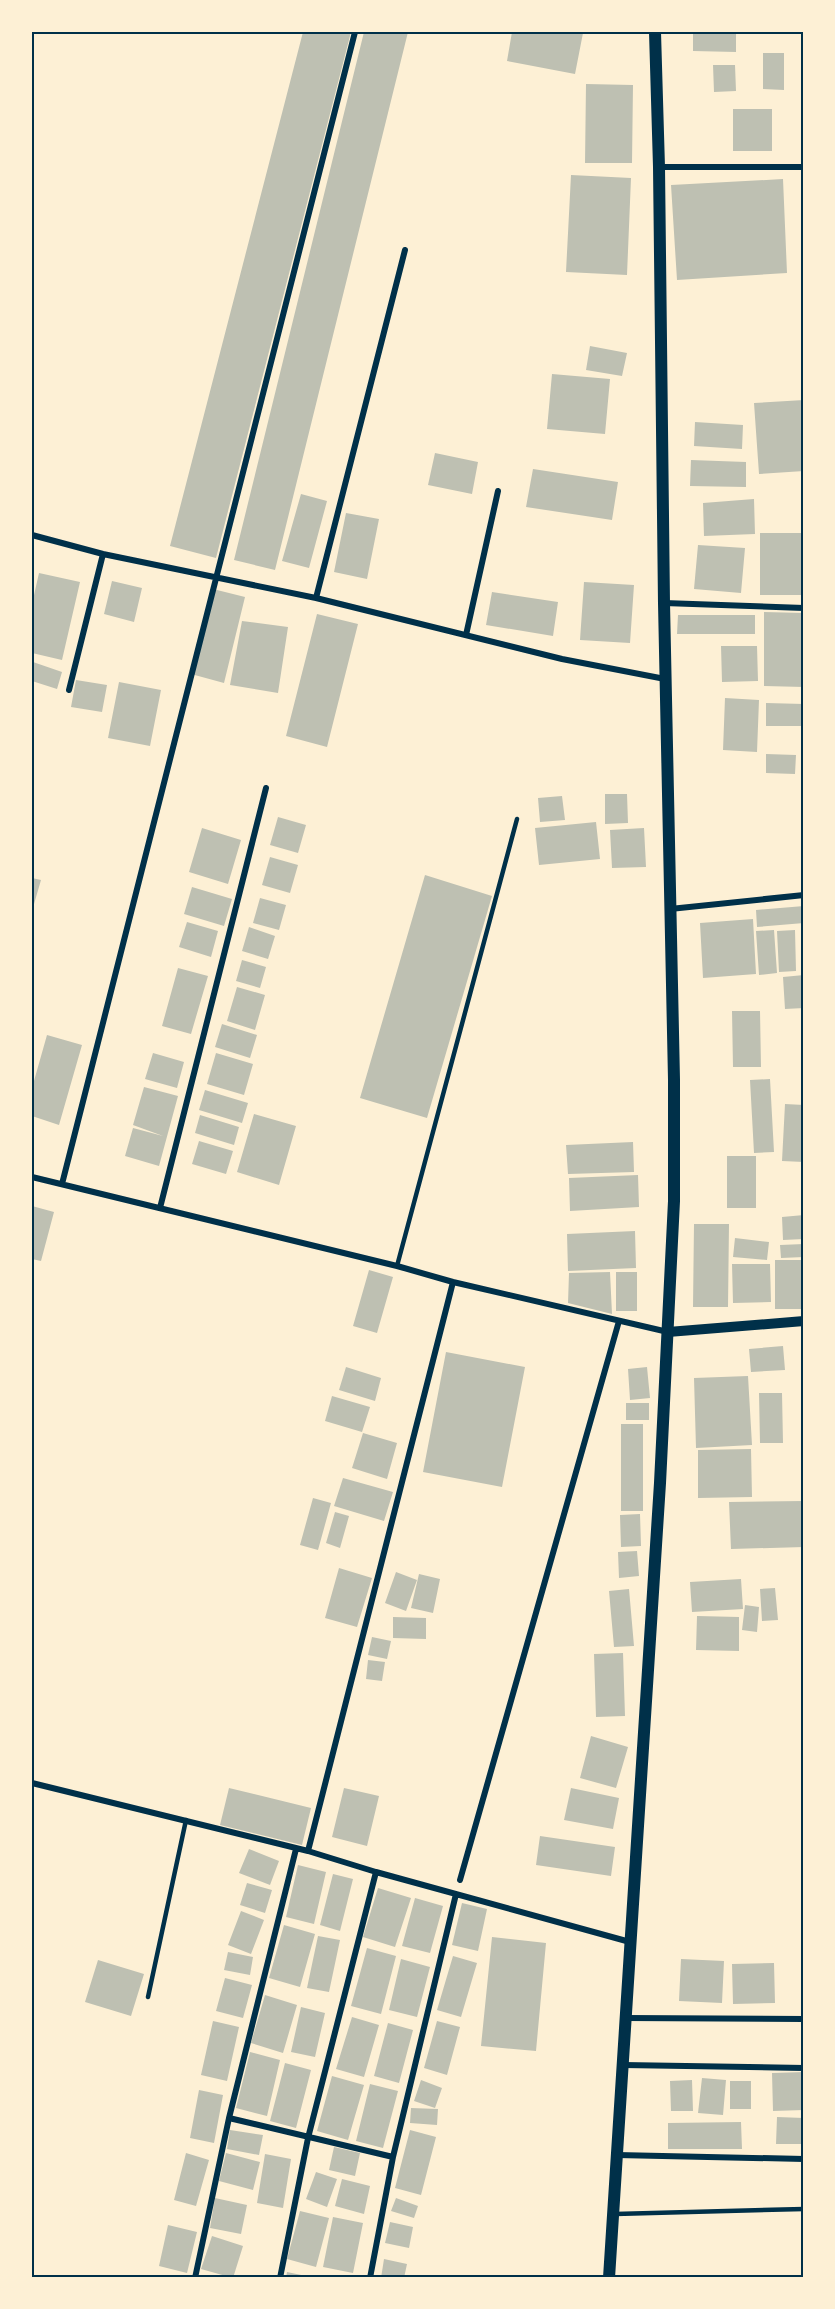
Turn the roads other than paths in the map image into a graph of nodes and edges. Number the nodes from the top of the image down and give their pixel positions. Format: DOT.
graph roads {
  1 [pos="355,32"];
  2 [pos="655,32"];
  3 [pos="804,166"];
  4 [pos="659,167"];
  5 [pos="405,250"];
  6 [pos="498,491"];
  7 [pos="32,535"];
  8 [pos="103,554"];
  9 [pos="215,578"];
  10 [pos="316,598"];
  11 [pos="664,603"];
  12 [pos="804,608"];
  13 [pos="466,635"];
  14 [pos="665,679"];
  15 [pos="69,690"];
  16 [pos="266,788"];
  17 [pos="517,819"];
  18 [pos="804,895"];
  19 [pos="670,909"];
  20 [pos="32,1177"];
  21 [pos="62,1184"];
  22 [pos="160,1209"];
  23 [pos="397,1266"];
  24 [pos="453,1282"];
  25 [pos="619,1321"];
  26 [pos="804,1321"];
  27 [pos="668,1332"];
  28 [pos="32,1783"];
  29 [pos="186,1820"];
  30 [pos="296,1849"];
  31 [pos="308,1851"];
  32 [pos="376,1872"];
  33 [pos="460,1880"];
  34 [pos="456,1894"];
  35 [pos="631,1942"];
  36 [pos="148,1997"];
  37 [pos="626,2018"];
  38 [pos="804,2019"];
  39 [pos="623,2065"];
  40 [pos="804,2068"];
  41 [pos="229,2118"];
  42 [pos="308,2138"];
  43 [pos="617,2155"];
  44 [pos="393,2157"];
  45 [pos="804,2159"];
  46 [pos="804,2209"];
  47 [pos="612,2214"];
  48 [pos="195,2277"];
  49 [pos="280,2277"];
  50 [pos="370,2277"];
  51 [pos="609,2277"];
  1 -- 9 [label="street"];
  2 -- 4 [label="main road"];
  3 -- 4 [label="street"];
  4 -- 11 [label="main road"];
  5 -- 10 [label="street"];
  6 -- 13 [label="street"];
  7 -- 8 [label="street"];
  8 -- 9 [label="street"];
  8 -- 15 [label="street"];
  9 -- 10 [label="street"];
  9 -- 21 [label="street"];
  10 -- 13 [label="street"];
  11 -- 12 [label="street"];
  11 -- 14 [label="main road"];
  13 -- 14 [label="street"];
  14 -- 19 [label="main road"];
  16 -- 22 [label="street"];
  17 -- 23 [label="lane"];
  18 -- 19 [label="street"];
  19 -- 27 [label="main road"];
  20 -- 21 [label="street"];
  21 -- 22 [label="street"];
  22 -- 23 [label="street"];
  23 -- 24 [label="street"];
  24 -- 25 [label="street"];
  24 -- 31 [label="street"];
  25 -- 27 [label="street"];
  25 -- 33 [label="street"];
  26 -- 27 [label="street"];
  27 -- 35 [label="main road"];
  28 -- 29 [label="street"];
  29 -- 30 [label="street"];
  29 -- 36 [label="lane"];
  30 -- 31 [label="street"];
  30 -- 41 [label="street"];
  31 -- 32 [label="street"];
  32 -- 34 [label="street"];
  32 -- 42 [label="street"];
  34 -- 35 [label="street"];
  34 -- 44 [label="street"];
  35 -- 37 [label="main road"];
  37 -- 38 [label="street"];
  37 -- 39 [label="main road"];
  39 -- 40 [label="street"];
  39 -- 43 [label="main road"];
  41 -- 42 [label="street"];
  41 -- 48 [label="street"];
  42 -- 44 [label="street"];
  42 -- 49 [label="street"];
  43 -- 45 [label="street"];
  43 -- 47 [label="main road"];
  44 -- 50 [label="street"];
  46 -- 47 [label="lane"];
  47 -- 51 [label="main road"];
}
